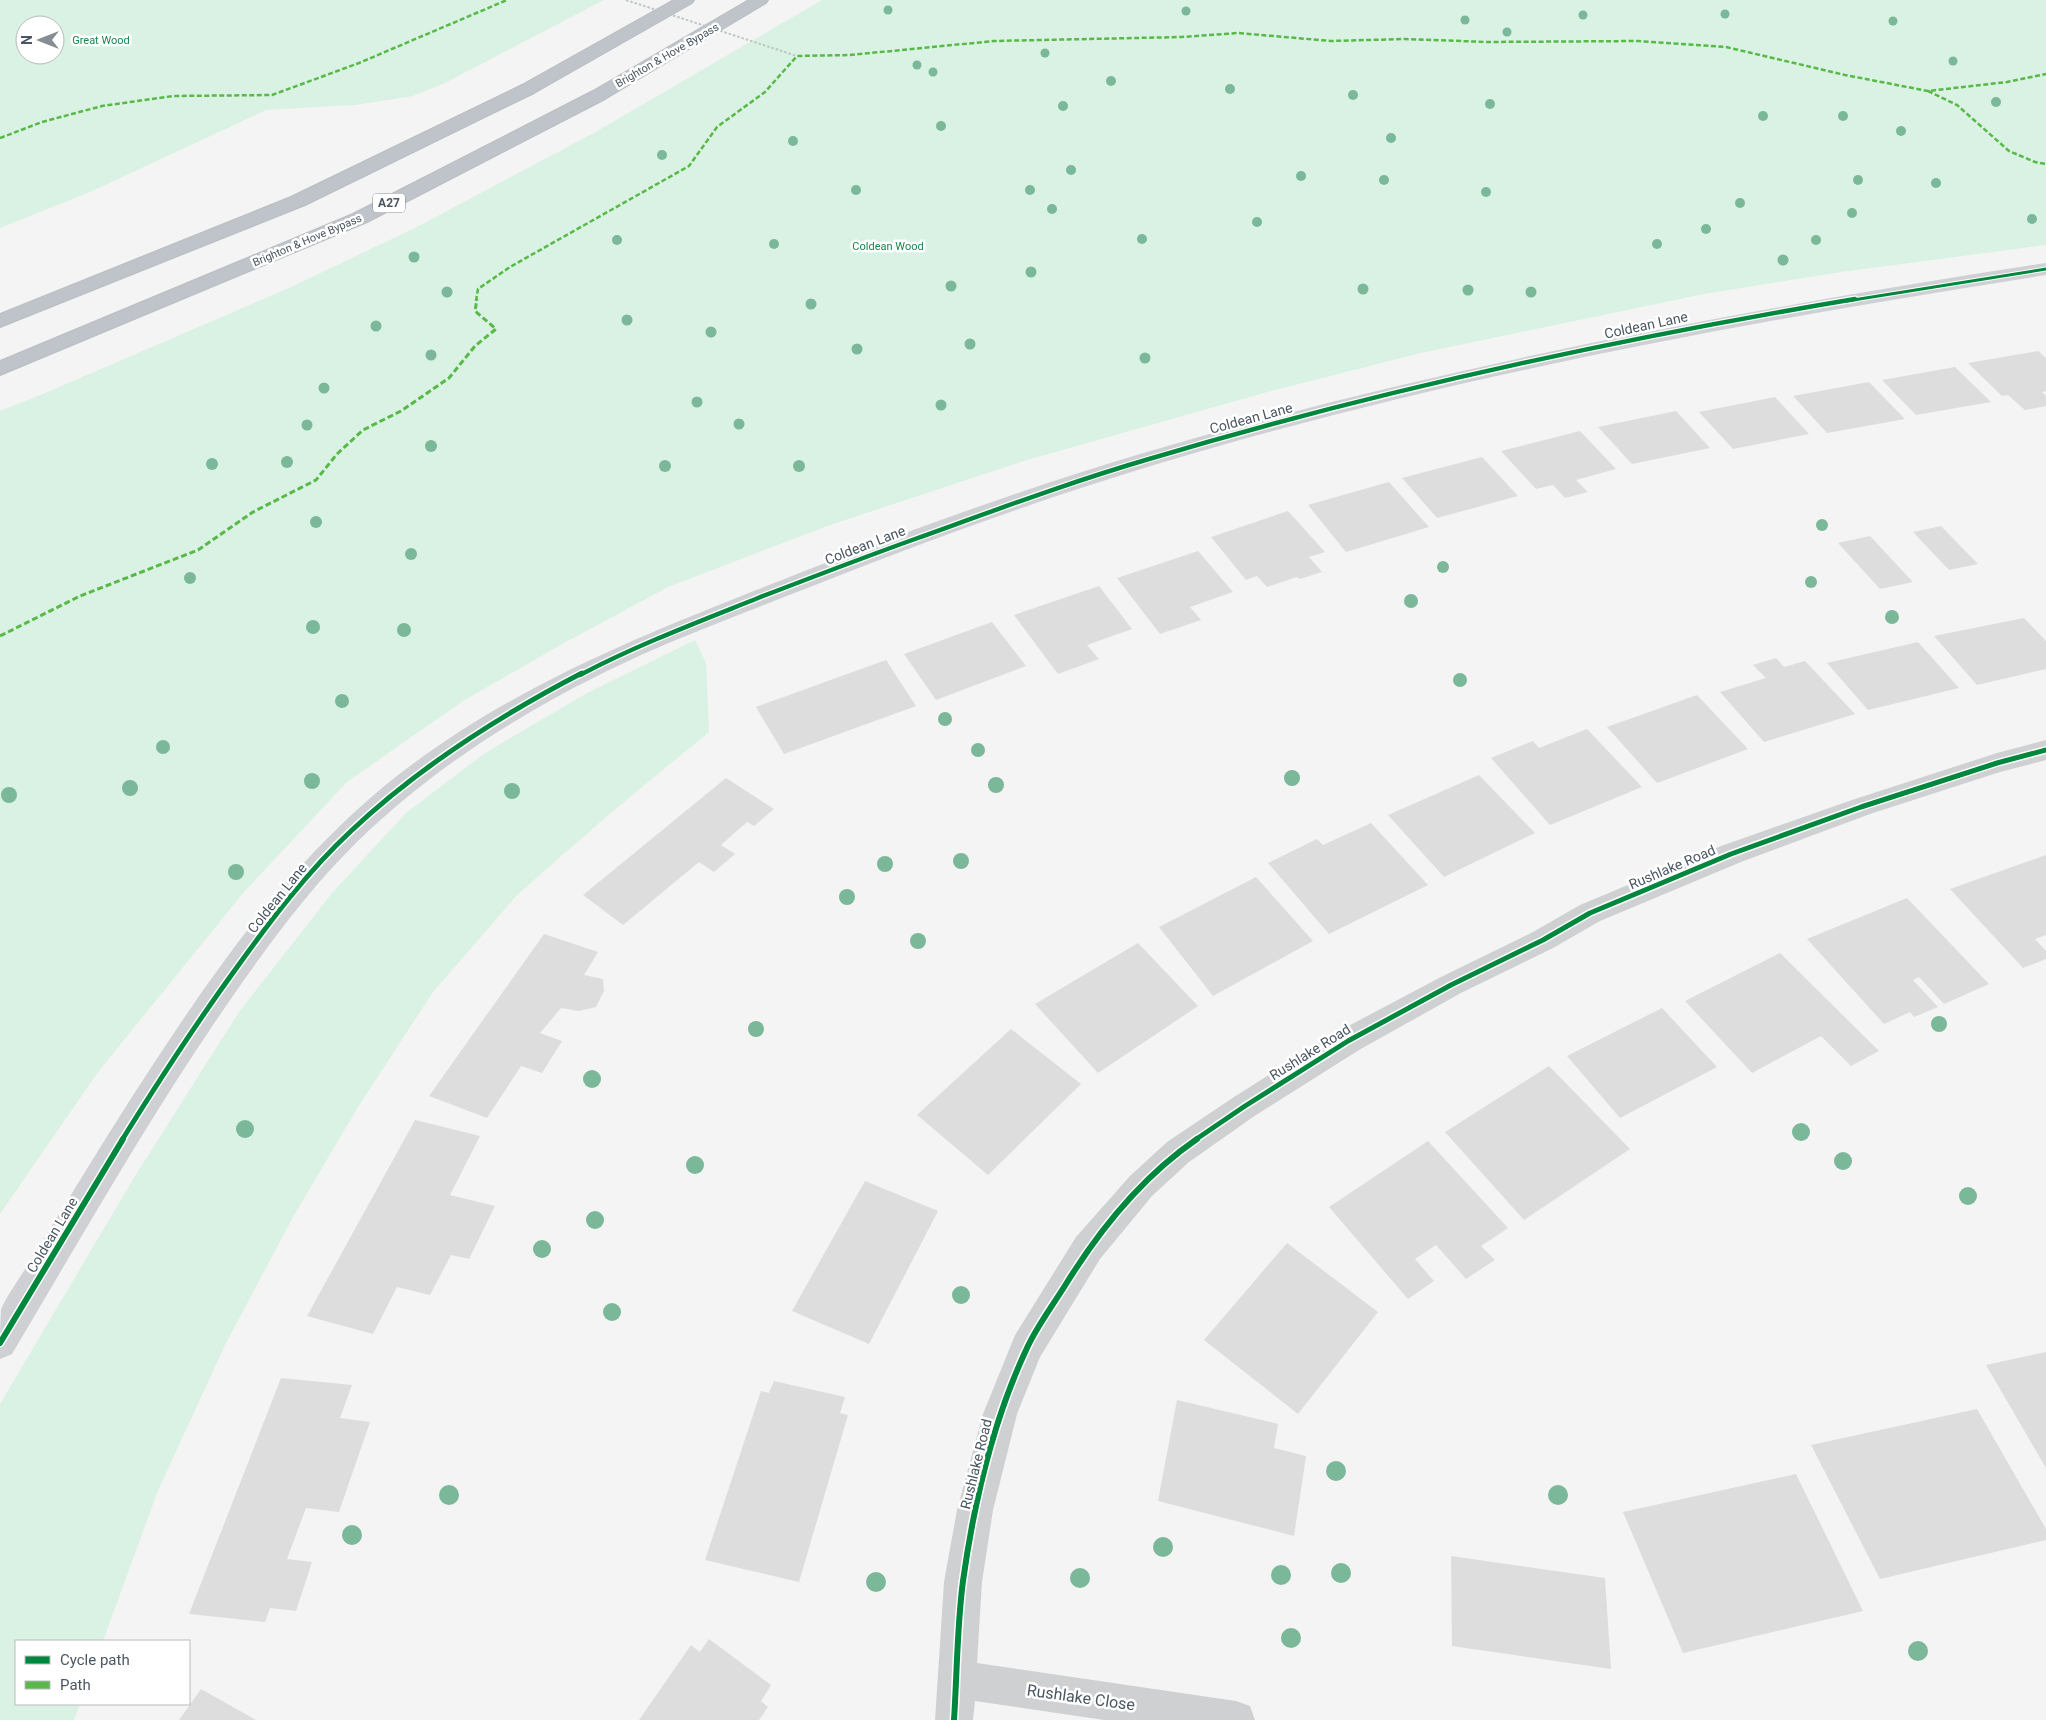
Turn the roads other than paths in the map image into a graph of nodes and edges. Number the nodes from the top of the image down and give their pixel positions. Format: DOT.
graph roads {
  1 [pos="686,0"];
  2 [pos="760,0"];
  3 [pos="2046,269"];
  4 [pos="0,321"];
  5 [pos="0,369"];
  6 [pos="2046,750"];
  7 [pos="0,1343"];
  8 [pos="956,1679"];
  9 [pos="954,1720"];
  10 [pos="1236,1720"];
  1 -- 4 [label="highway"];
  2 -- 5 [label="highway, Brighton & Hove Bypass / A27"];
  3 -- 7 [label="street, Coldean Lane"];
  6 -- 8 [label="street, Rushlake Road"];
  8 -- 9 [label="street, Rushlake Road"];
  8 -- 10 [label="street, Rushlake Close"];
}
